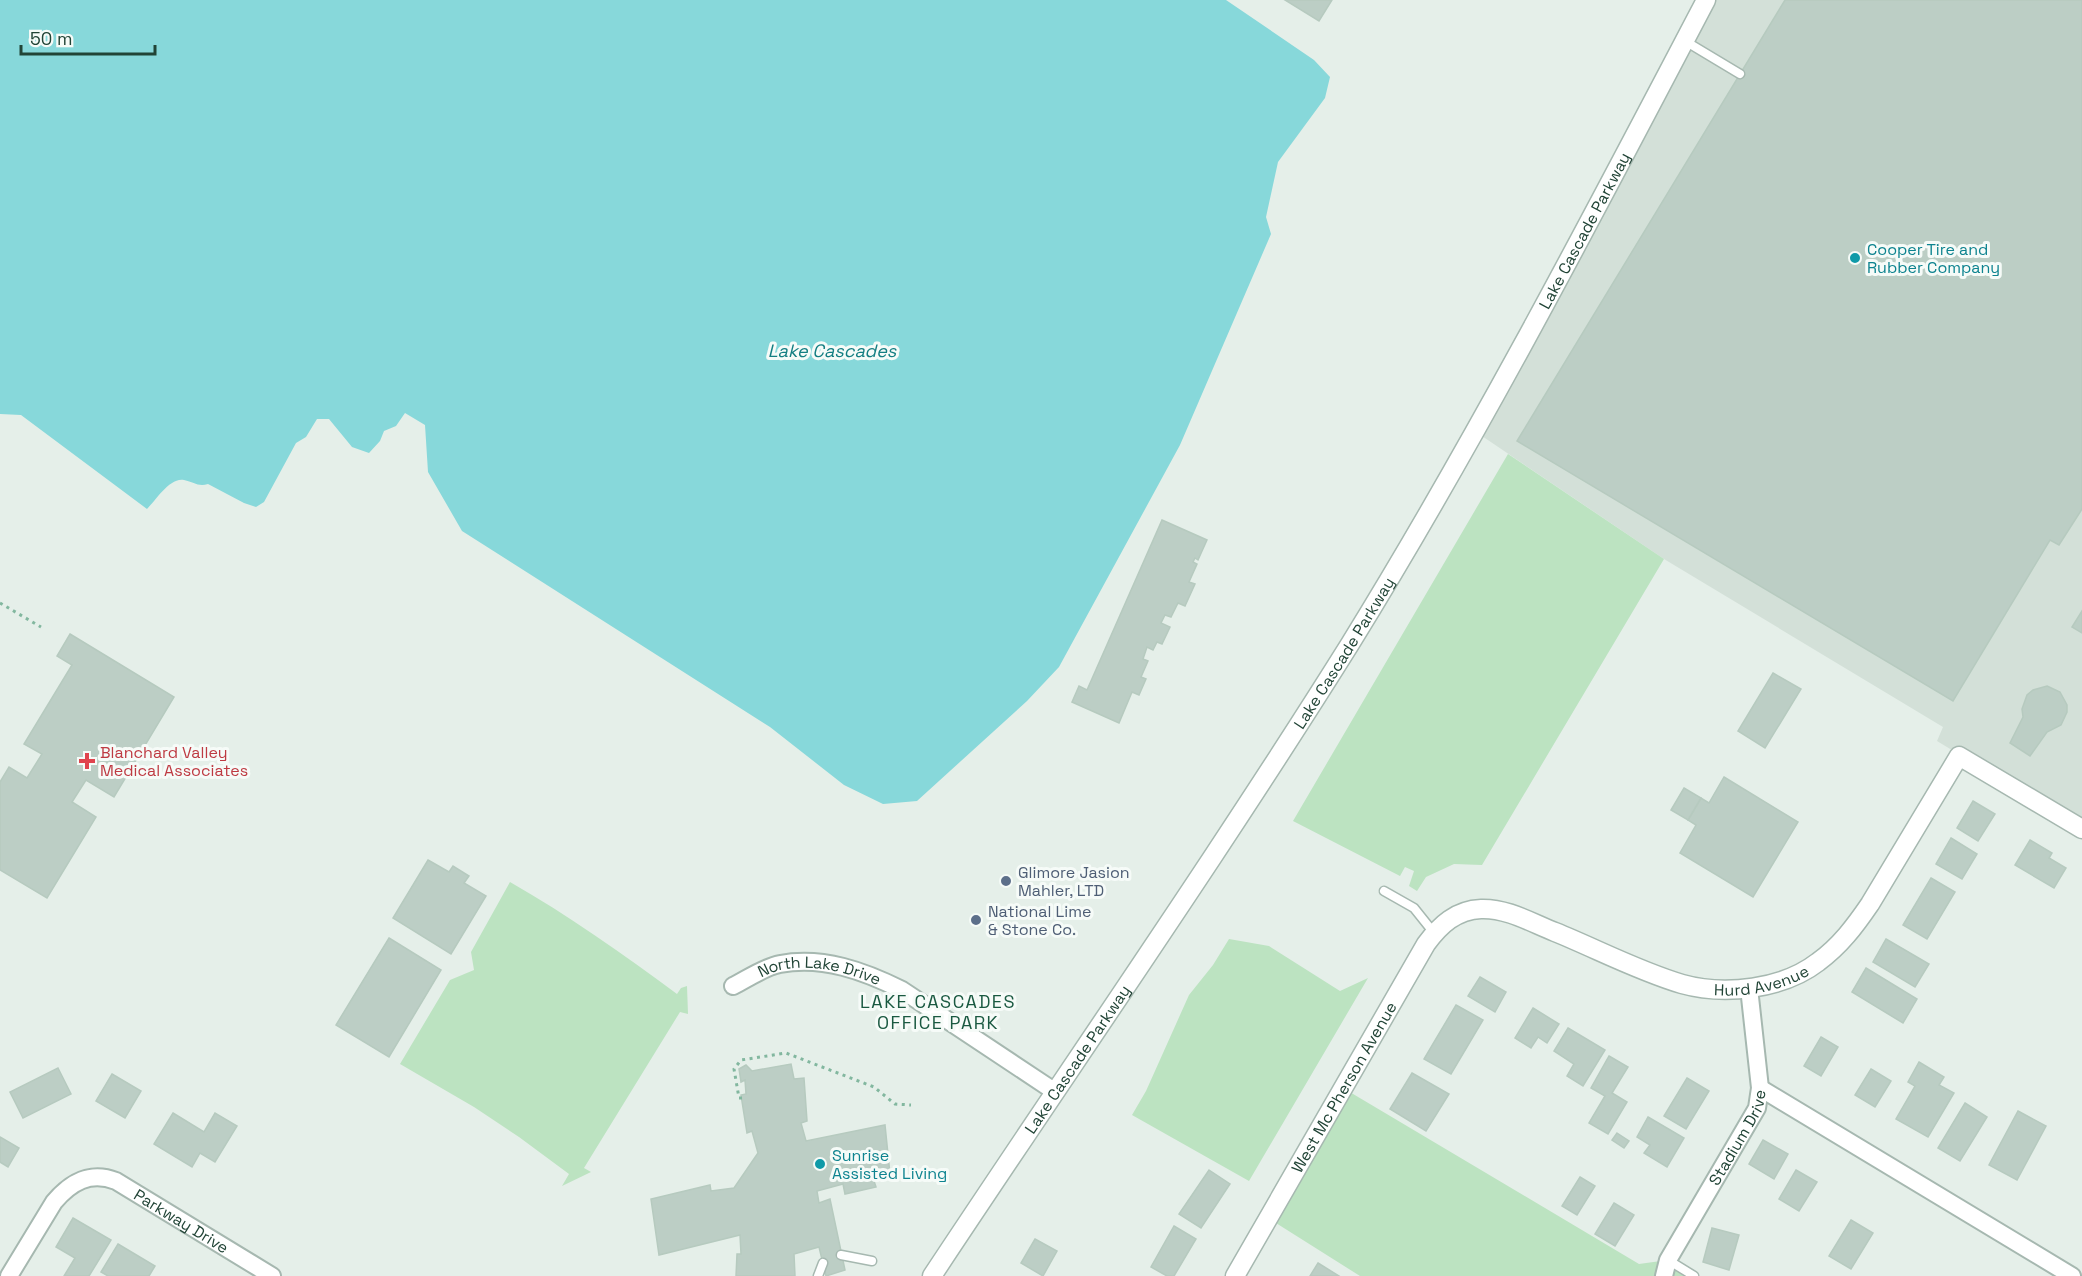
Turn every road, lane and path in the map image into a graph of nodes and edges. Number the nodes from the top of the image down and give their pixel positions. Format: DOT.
graph roads {
  1 [pos="1706,0"];
  2 [pos="1684,41"];
  3 [pos="1740,74"];
  4 [pos="0,603"];
  5 [pos="41,627"];
  6 [pos="2082,829"];
  7 [pos="1384,891"];
  8 [pos="1465,912"];
  9 [pos="1434,933"];
  10 [pos="733,986"];
  11 [pos="1749,988"];
  12 [pos="1760,1088"];
  13 [pos="1054,1091"];
  14 [pos="742,1098"];
  15 [pos="911,1105"];
  16 [pos="841,1255"];
  17 [pos="872,1261"];
  18 [pos="823,1263"];
  19 [pos="1666,1268"];
  20 [pos="9,1276"];
  21 [pos="272,1276"];
  22 [pos="818,1276"];
  23 [pos="932,1276"];
  24 [pos="1235,1276"];
  25 [pos="1694,1276"];
  26 [pos="2072,1276"];
  1 -- 2 [label="street, Lake Cascade Parkway"];
  2 -- 3 [label="lane"];
  2 -- 13 [label="street, Lake Cascade Parkway"];
  4 -- 5 [label="path"];
  6 -- 11 [label="street, Hurd Avenue"];
  7 -- 9 [label="lane"];
  8 -- 9 [label="street, West Mc Pherson Avenue"];
  8 -- 11 [label="street, Hurd Avenue"];
  9 -- 24 [label="street, West Mc Pherson Avenue"];
  10 -- 13 [label="street, North Lake Drive"];
  11 -- 12 [label="street, Stadium Drive"];
  12 -- 19 [label="street, Stadium Drive"];
  12 -- 26 [label="street"];
  13 -- 23 [label="street, Lake Cascade Parkway"];
  14 -- 15 [label="path"];
  16 -- 17 [label="lane"];
  18 -- 22 [label="lane"];
  19 -- 25 [label="lane"];
  20 -- 21 [label="street, Parkway Drive"];
}
